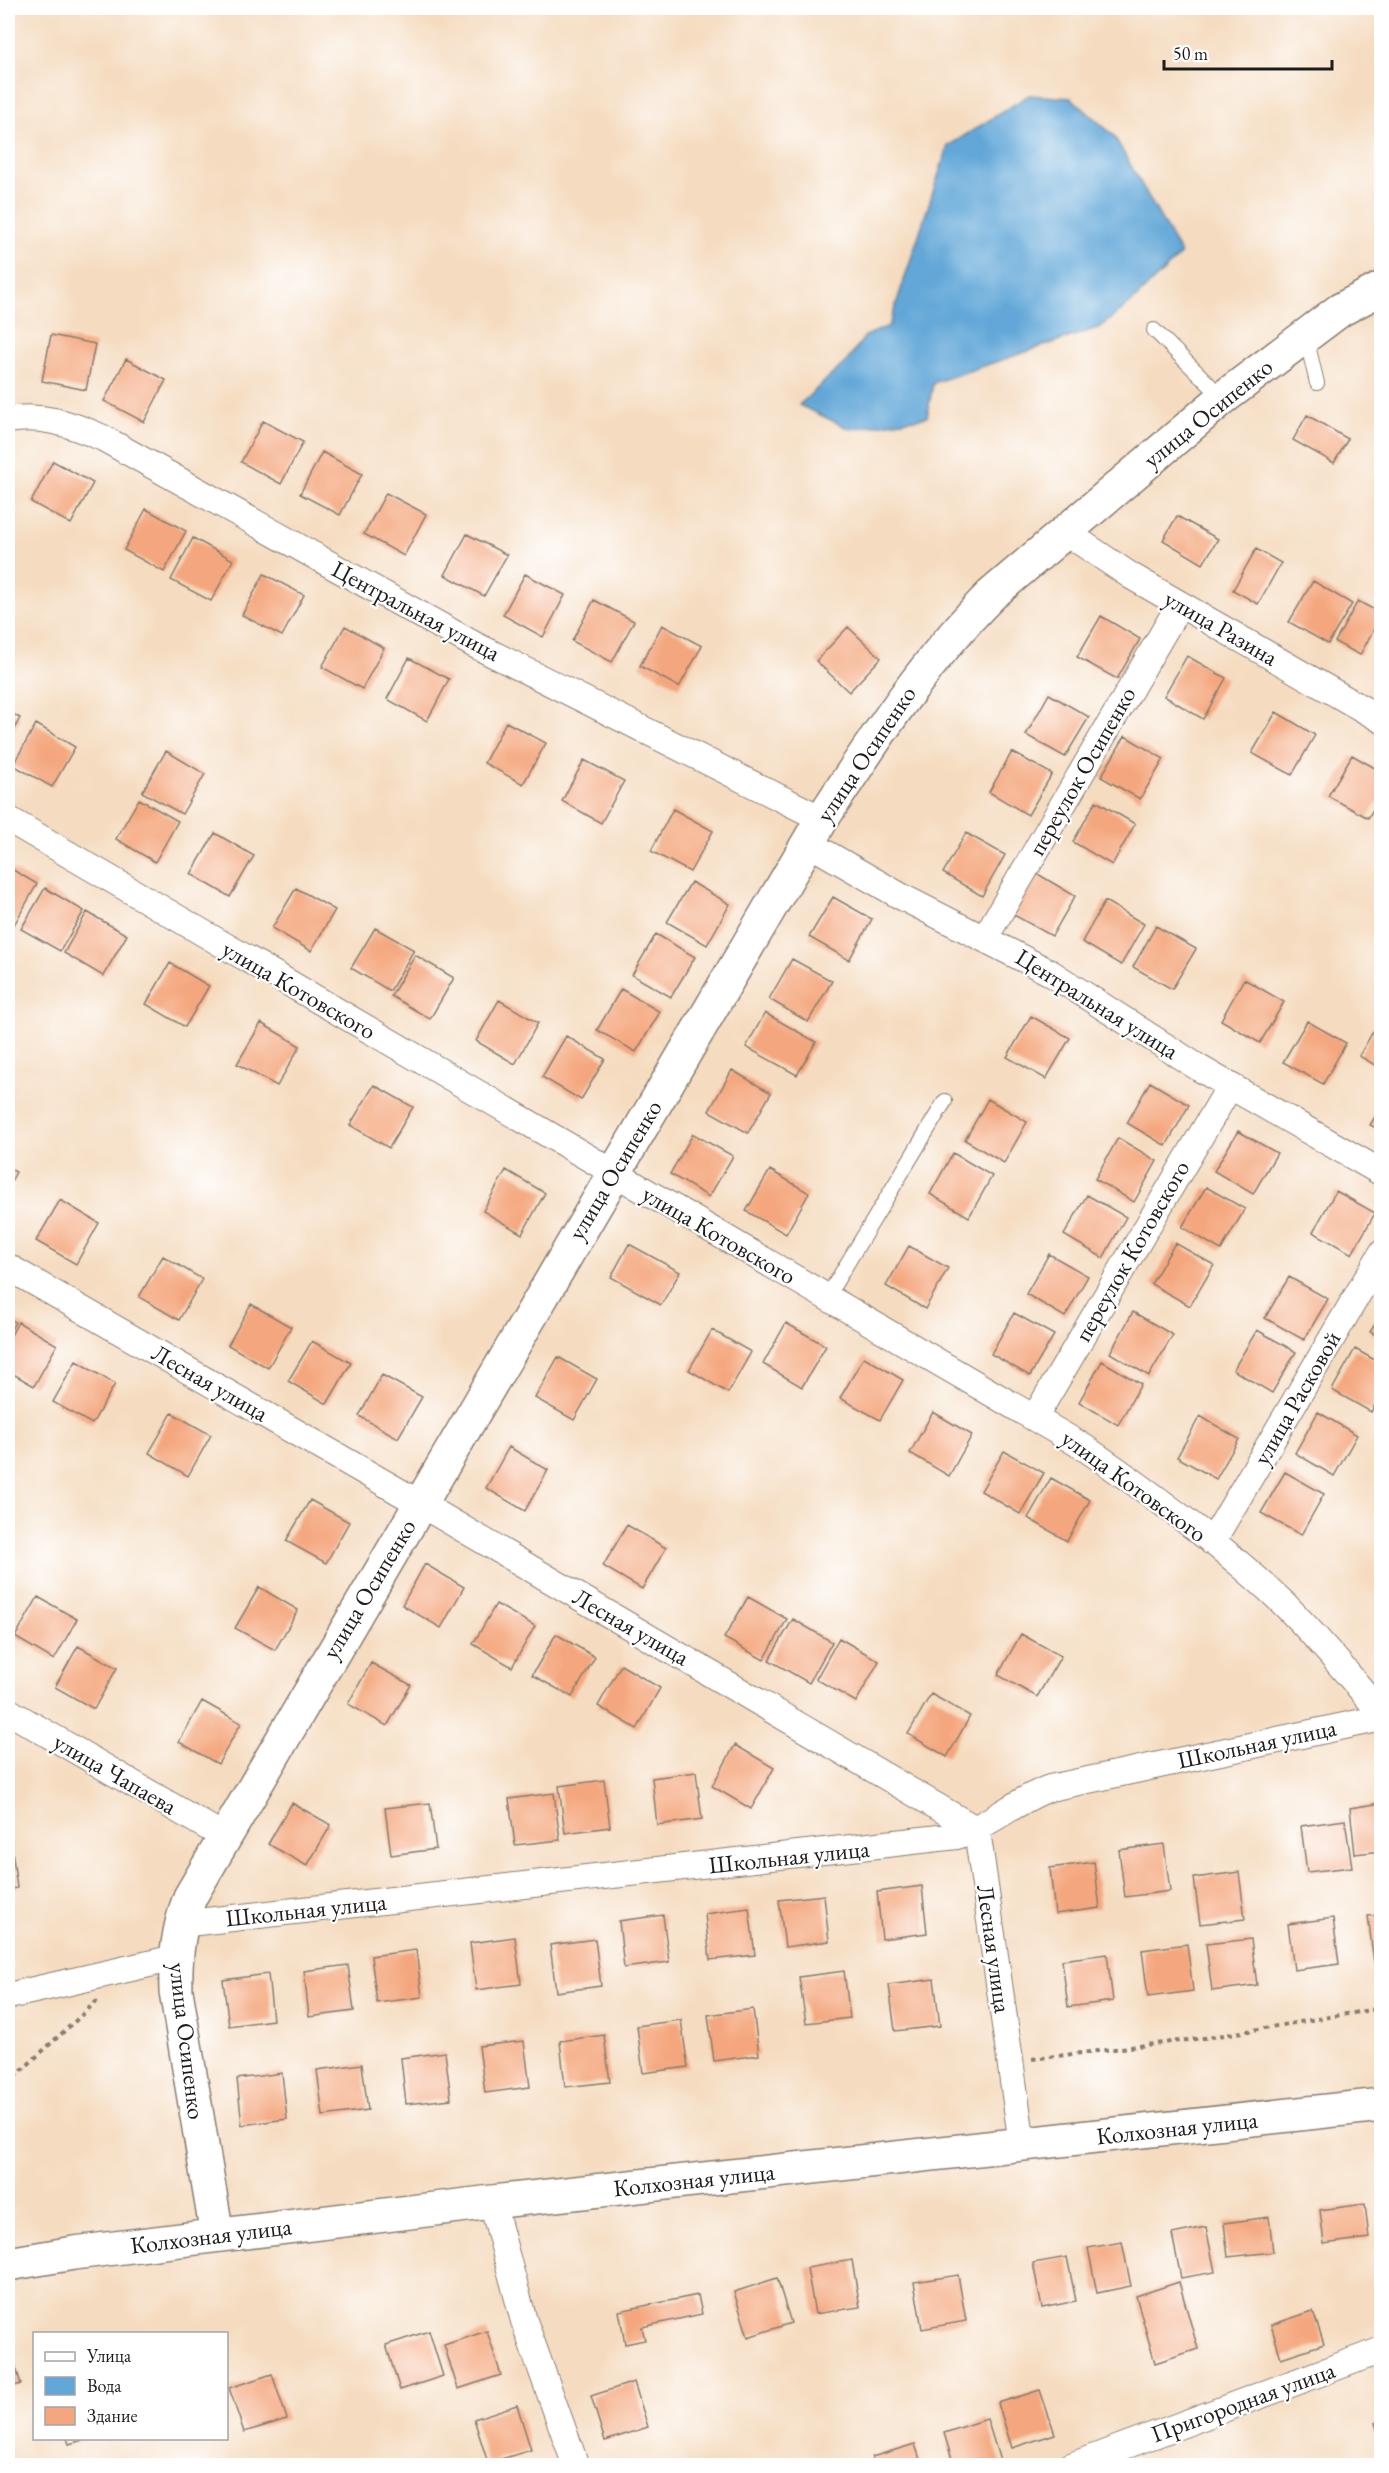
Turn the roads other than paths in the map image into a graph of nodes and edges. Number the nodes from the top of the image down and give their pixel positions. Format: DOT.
graph roads {
  1 [pos="1382,288"];
  2 [pos="1154,330"];
  3 [pos="1305,335"];
  4 [pos="1317,383"];
  5 [pos="1223,398"];
  6 [pos="8,420"];
  7 [pos="1064,531"];
  8 [pos="1180,604"];
  9 [pos="1382,720"];
  10 [pos="8,819"];
  11 [pos="815,831"];
  12 [pos="985,938"];
  13 [pos="1230,1086"];
  14 [pos="945,1101"];
  15 [pos="1382,1173"];
  16 [pos="613,1174"];
  17 [pos="1382,1254"];
  18 [pos="8,1267"];
  19 [pos="827,1297"];
  20 [pos="1035,1417"];
  21 [pos="419,1503"];
  22 [pos="1212,1542"];
  23 [pos="8,1711"];
  24 [pos="1382,1716"];
  25 [pos="978,1830"];
  26 [pos="223,1836"];
  27 [pos="180,1924"];
  28 [pos="175,1958"];
  29 [pos="8,1996"];
  30 [pos="1382,2105"];
  31 [pos="1022,2145"];
  32 [pos="492,2202"];
  33 [pos="217,2235"];
  34 [pos="8,2264"];
  35 [pos="1382,2350"];
  36 [pos="576,2466"];
  37 [pos="1071,2466"];
  1 -- 3 [label="street, улица Осипенко"];
  2 -- 5 [label="lane"];
  3 -- 4 [label="lane"];
  3 -- 5 [label="street, улица Осипенко"];
  5 -- 7 [label="street, улица Осипенко"];
  6 -- 11 [label="street, Центральная улица"];
  7 -- 8 [label="street, улица Разина"];
  7 -- 11 [label="street, улица Осипенко"];
  8 -- 9 [label="street, улица Разина"];
  8 -- 12 [label="street, переулок Осипенко"];
  10 -- 16 [label="street, улица Котовского"];
  11 -- 12 [label="street, Центральная улица"];
  11 -- 16 [label="street, улица Осипенко"];
  12 -- 13 [label="street, Центральная улица"];
  13 -- 15 [label="street, Центральная улица"];
  13 -- 20 [label="street, переулок Котовского"];
  14 -- 19 [label="lane"];
  16 -- 19 [label="street, улица Котовского"];
  16 -- 21 [label="street, улица Осипенко"];
  17 -- 22 [label="street, улица Расковой"];
  18 -- 21 [label="street, Лесная улица"];
  19 -- 20 [label="street, улица Котовского"];
  20 -- 22 [label="street, улица Котовского"];
  21 -- 25 [label="street, Лесная улица"];
  21 -- 26 [label="street, улица Осипенко"];
  22 -- 24 [label="street, улица Котовского"];
  23 -- 26 [label="street, улица Чапаева"];
  24 -- 25 [label="street, Школьная улица"];
  25 -- 27 [label="street, Школьная улица"];
  25 -- 31 [label="street, Лесная улица"];
  26 -- 27 [label="street, улица Осипенко"];
  27 -- 28 [label="street, улица Осипенко"];
  28 -- 29 [label="street"];
  28 -- 33 [label="street, улица Осипенко"];
  30 -- 31 [label="street, Колхозная улица"];
  31 -- 32 [label="street, Колхозная улица"];
  32 -- 33 [label="street, Колхозная улица"];
  32 -- 36 [label="street"];
  33 -- 34 [label="street, Колхозная улица"];
  35 -- 37 [label="street, Пригородная улица"];
}
